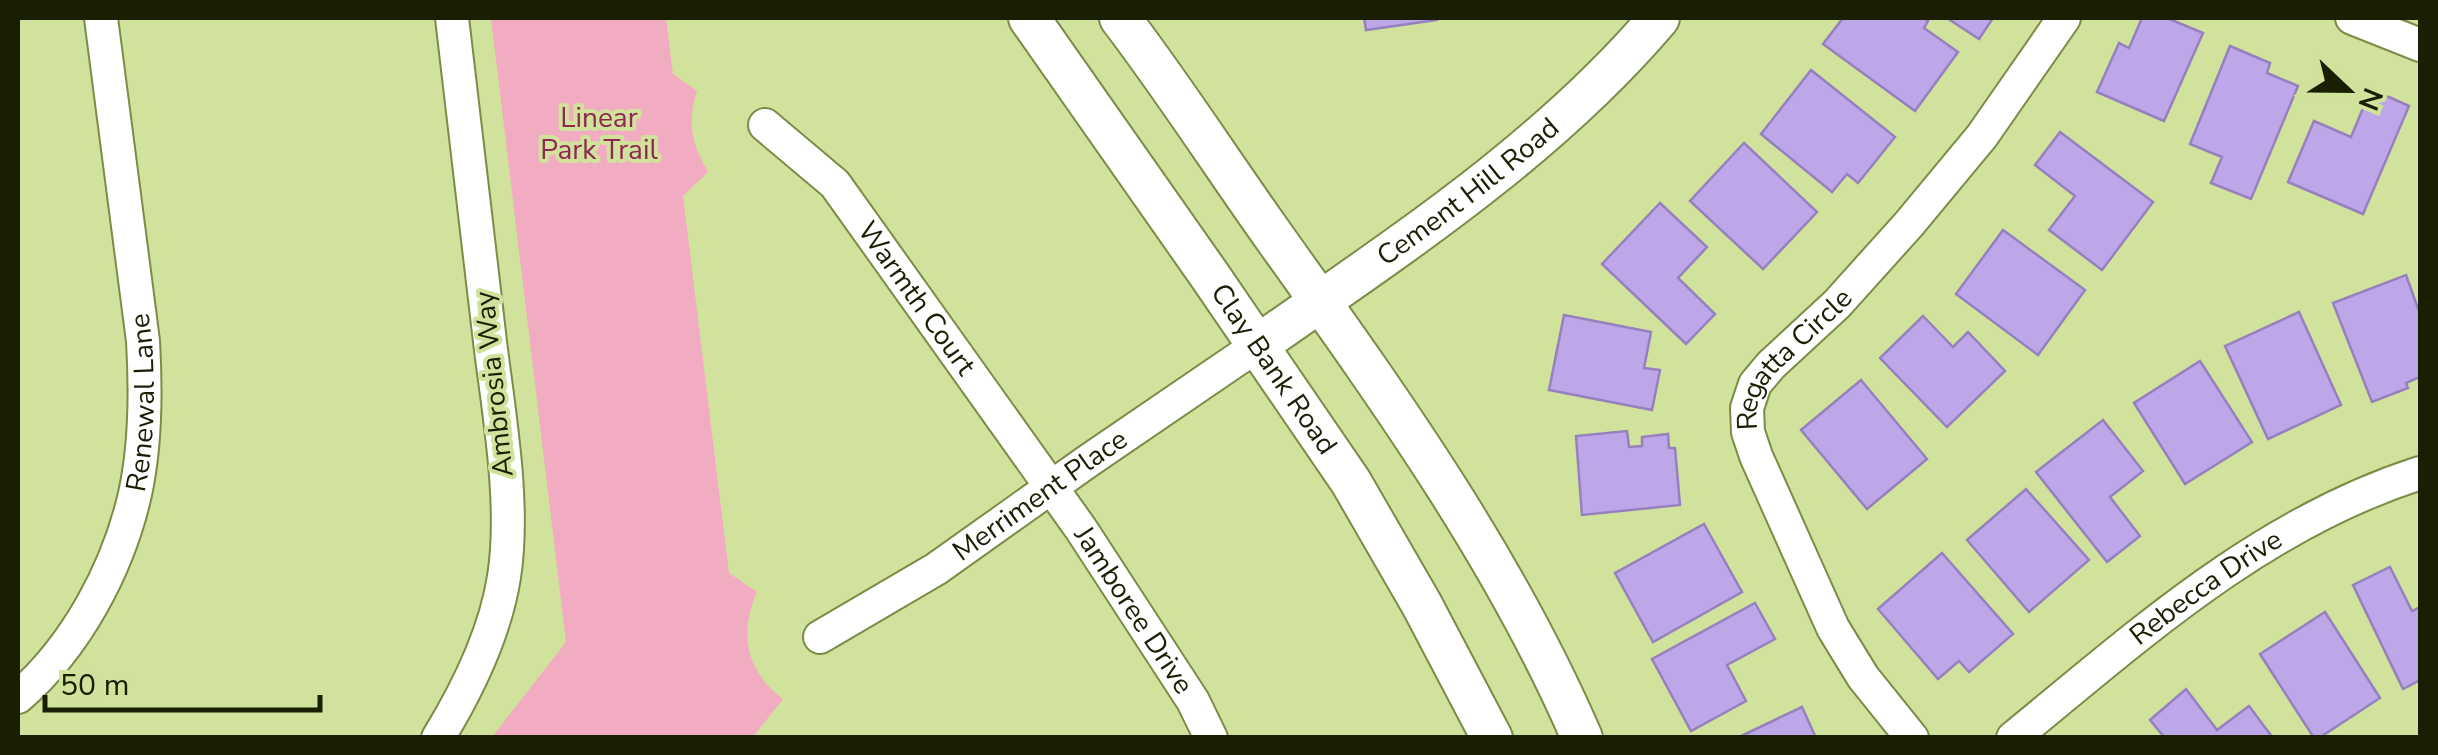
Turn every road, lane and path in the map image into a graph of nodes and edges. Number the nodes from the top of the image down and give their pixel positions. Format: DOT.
graph roads {
  1 [pos="101,18"];
  2 [pos="452,18"];
  3 [pos="1028,18"];
  4 [pos="1120,18"];
  5 [pos="1660,18"];
  6 [pos="2064,18"];
  7 [pos="2352,18"];
  8 [pos="2420,46"];
  9 [pos="765,125"];
  10 [pos="1321,301"];
  11 [pos="1258,345"];
  12 [pos="2420,474"];
  13 [pos="1051,487"];
  14 [pos="820,637"];
  15 [pos="18,698"];
  16 [pos="438,738"];
  17 [pos="1212,738"];
  18 [pos="1492,738"];
  19 [pos="1582,738"];
  20 [pos="1912,738"];
  21 [pos="2013,738"];
  1 -- 15 [label="street, Renewal Lane"];
  2 -- 16 [label="street, Ambrosia Way"];
  3 -- 11 [label="street, Clay Bank Road"];
  4 -- 10 [label="street"];
  5 -- 10 [label="street, Cement Hill Road"];
  6 -- 20 [label="street, Regatta Circle"];
  7 -- 8 [label="street"];
  9 -- 13 [label="street, Warmth Court"];
  10 -- 11 [label="street, Cement Hill Road"];
  10 -- 19 [label="street"];
  11 -- 13 [label="street, Merriment Place"];
  11 -- 18 [label="street, Clay Bank Road"];
  12 -- 21 [label="street, Rebecca Drive"];
  13 -- 14 [label="street, Merriment Place"];
  13 -- 17 [label="street, Jamboree Drive"];
}
